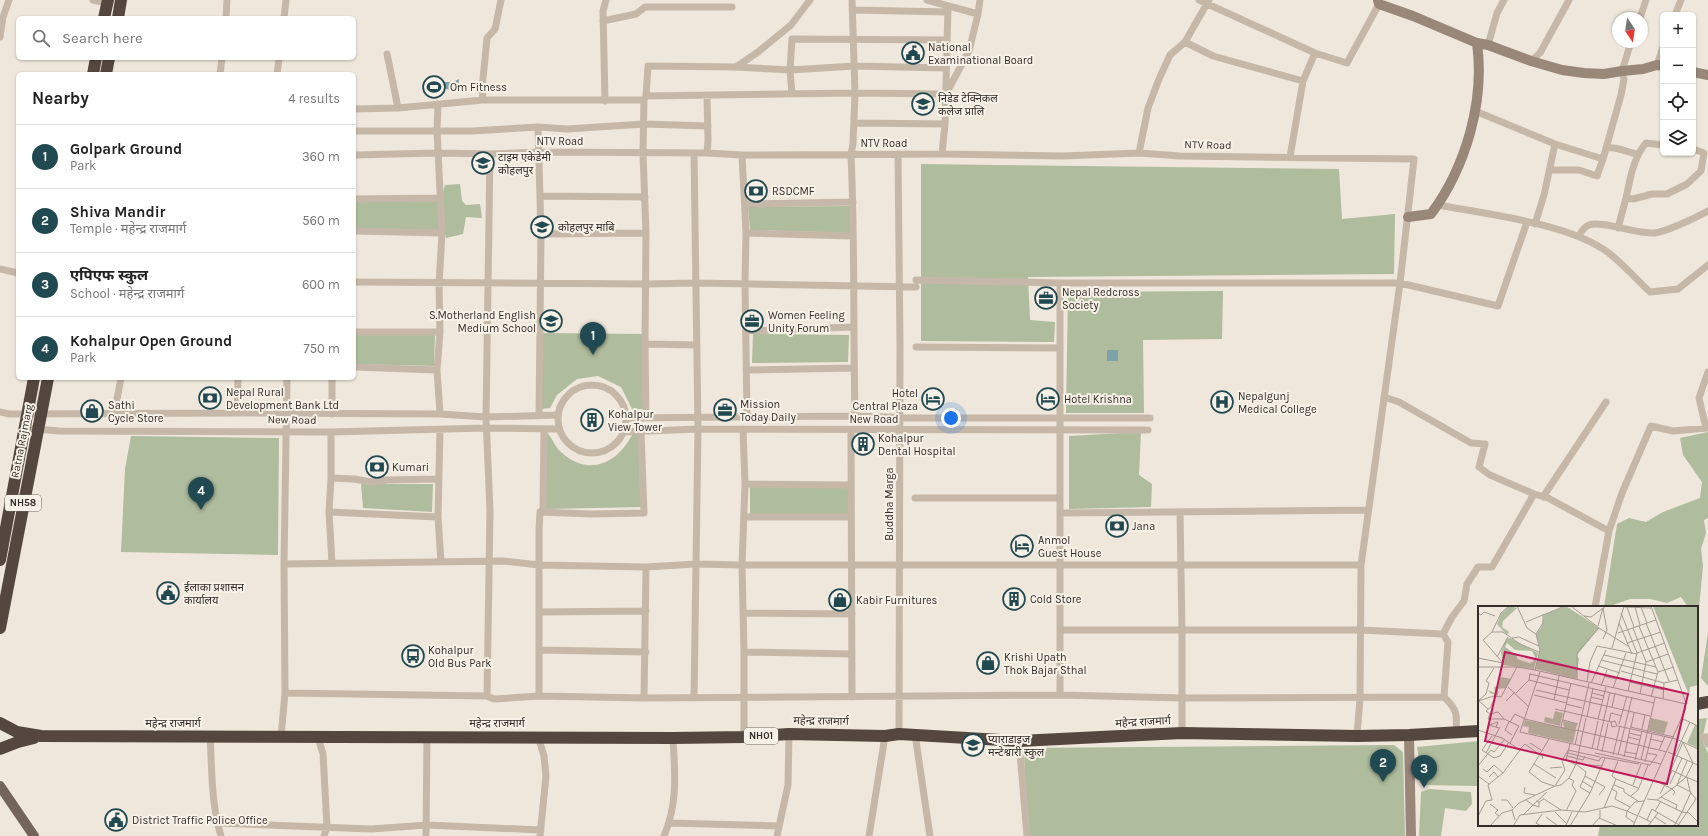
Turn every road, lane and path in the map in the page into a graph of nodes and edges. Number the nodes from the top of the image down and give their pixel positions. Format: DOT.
graph roads {
  1 [pos="9,0"];
  2 [pos="93,0"];
  3 [pos="121,0"];
  4 [pos="227,0"];
  5 [pos="286,0"];
  6 [pos="501,0"];
  7 [pos="606,0"];
  8 [pos="810,0"];
  9 [pos="852,0"];
  10 [pos="927,0"];
  11 [pos="980,0"];
  12 [pos="1199,0"];
  13 [pos="1504,0"];
  14 [pos="1569,0"];
  15 [pos="1646,0"];
  16 [pos="1681,0"];
  17 [pos="108,2"];
  18 [pos="1208,2"];
  19 [pos="1378,2"];
  20 [pos="700,3"];
  21 [pos="732,7"];
  22 [pos="948,9"];
  23 [pos="853,10"];
  24 [pos="1642,12"];
  25 [pos="1676,12"];
  26 [pos="978,14"];
  27 [pos="104,16"];
  28 [pos="118,16"];
  29 [pos="226,16"];
  30 [pos="284,16"];
  31 [pos="603,21"];
  32 [pos="791,25"];
  33 [pos="0,37"];
  34 [pos="792,39"];
  35 [pos="853,40"];
  36 [pos="947,40"];
  37 [pos="1185,42"];
  38 [pos="1477,43"];
  39 [pos="1488,45"];
  40 [pos="1629,48"];
  41 [pos="1315,53"];
  42 [pos="387,54"];
  43 [pos="96,60"];
  44 [pos="110,60"];
  45 [pos="222,60"];
  46 [pos="279,60"];
  47 [pos="1531,61"];
  48 [pos="854,66"];
  49 [pos="1660,66"];
  50 [pos="736,67"];
  51 [pos="946,68"];
  52 [pos="790,70"];
  53 [pos="1622,70"];
  54 [pos="93,72"];
  55 [pos="106,72"];
  56 [pos="220,72"];
  57 [pos="277,72"];
  58 [pos="1696,73"];
  59 [pos="1708,75"];
  60 [pos="1303,81"];
  61 [pos="855,93"];
  62 [pos="792,94"];
  63 [pos="946,94"];
  64 [pos="707,96"];
  65 [pos="645,98"];
  66 [pos="483,100"];
  67 [pos="605,101"];
  68 [pos="438,104"];
  69 [pos="398,108"];
  70 [pos="356,109"];
  71 [pos="1475,111"];
  72 [pos="854,123"];
  73 [pos="644,124"];
  74 [pos="945,124"];
  75 [pos="708,126"];
  76 [pos="538,127"];
  77 [pos="437,130"];
  78 [pos="356,131"];
  79 [pos="1555,144"];
  80 [pos="1660,145"];
  81 [pos="1606,148"];
  82 [pos="1696,150"];
  83 [pos="538,152"];
  84 [pos="438,153"];
  85 [pos="643,153"];
  86 [pos="694,153"];
  87 [pos="707,153"];
  88 [pos="1139,153"];
  89 [pos="490,154"];
  90 [pos="898,154"];
  91 [pos="942,154"];
  92 [pos="1638,154"];
  93 [pos="356,155"];
  94 [pos="742,155"];
  95 [pos="851,155"];
  96 [pos="1290,157"];
  97 [pos="1603,159"];
  98 [pos="1550,170"];
  99 [pos="540,196"];
  100 [pos="645,197"];
  101 [pos="440,198"];
  102 [pos="1626,198"];
  103 [pos="356,199"];
  104 [pos="853,202"];
  105 [pos="745,204"];
  106 [pos="1438,205"];
  107 [pos="1708,211"];
  108 [pos="1408,217"];
  109 [pos="1526,222"];
  110 [pos="1535,224"];
  111 [pos="1618,228"];
  112 [pos="356,231"];
  113 [pos="442,233"];
  114 [pos="646,233"];
  115 [pos="746,233"];
  116 [pos="541,234"];
  117 [pos="853,236"];
  118 [pos="1578,236"];
  119 [pos="1708,265"];
  120 [pos="0,269"];
  121 [pos="16,273"];
  122 [pos="356,282"];
  123 [pos="489,283"];
  124 [pos="540,283"];
  125 [pos="696,283"];
  126 [pos="745,283"];
  127 [pos="1060,283"];
  128 [pos="1400,283"];
  129 [pos="439,284"];
  130 [pos="646,284"];
  131 [pos="855,287"];
  132 [pos="900,287"];
  133 [pos="853,327"];
  134 [pos="746,331"];
  135 [pos="356,332"];
  136 [pos="440,332"];
  137 [pos="645,344"];
  138 [pos="697,345"];
  139 [pos="916,347"];
  140 [pos="1059,348"];
  141 [pos="356,367"];
  142 [pos="854,368"];
  143 [pos="437,370"];
  144 [pos="746,370"];
  145 [pos="1708,372"];
  146 [pos="34,380"];
  147 [pos="48,380"];
  148 [pos="121,380"];
  149 [pos="238,380"];
  150 [pos="287,380"];
  151 [pos="332,380"];
  152 [pos="1384,397"];
  153 [pos="1606,402"];
  154 [pos="0,412"];
  155 [pos="237,413"];
  156 [pos="27,414"];
  157 [pos="41,414"];
  158 [pos="287,414"];
  159 [pos="332,414"];
  160 [pos="440,414"];
  161 [pos="114,415"];
  162 [pos="558,415"];
  163 [pos="540,416"];
  164 [pos="697,416"];
  165 [pos="747,416"];
  166 [pos="855,416"];
  167 [pos="486,417"];
  168 [pos="646,417"];
  169 [pos="900,417"];
  170 [pos="627,418"];
  171 [pos="1150,418"];
  172 [pos="1059,419"];
  173 [pos="31,428"];
  174 [pos="486,428"];
  175 [pos="1707,428"];
  176 [pos="559,429"];
  177 [pos="698,429"];
  178 [pos="743,429"];
  179 [pos="440,430"];
  180 [pos="544,430"];
  181 [pos="851,430"];
  182 [pos="900,430"];
  183 [pos="1148,430"];
  184 [pos="286,431"];
  185 [pos="1059,431"];
  186 [pos="331,432"];
  187 [pos="624,432"];
  188 [pos="641,432"];
  189 [pos="331,478"];
  190 [pos="438,478"];
  191 [pos="745,484"];
  192 [pos="851,485"];
  193 [pos="1534,494"];
  194 [pos="1543,497"];
  195 [pos="915,498"];
  196 [pos="1059,498"];
  197 [pos="1368,510"];
  198 [pos="329,512"];
  199 [pos="540,512"];
  200 [pos="1060,512"];
  201 [pos="1180,513"];
  202 [pos="438,517"];
  203 [pos="744,517"];
  204 [pos="851,517"];
  205 [pos="1609,531"];
  206 [pos="0,560"];
  207 [pos="441,562"];
  208 [pos="489,562"];
  209 [pos="332,563"];
  210 [pos="284,564"];
  211 [pos="696,564"];
  212 [pos="539,565"];
  213 [pos="742,565"];
  214 [pos="852,565"];
  215 [pos="900,565"];
  216 [pos="1361,565"];
  217 [pos="1060,566"];
  218 [pos="1180,566"];
  219 [pos="646,567"];
  220 [pos="1595,606"];
  221 [pos="646,611"];
  222 [pos="539,612"];
  223 [pos="744,613"];
  224 [pos="852,614"];
  225 [pos="0,628"];
  226 [pos="1060,630"];
  227 [pos="1360,630"];
  228 [pos="1182,631"];
  229 [pos="1443,634"];
  230 [pos="539,650"];
  231 [pos="646,652"];
  232 [pos="744,652"];
  233 [pos="852,654"];
  234 [pos="285,693"];
  235 [pos="1060,695"];
  236 [pos="487,696"];
  237 [pos="539,696"];
  238 [pos="852,697"];
  239 [pos="899,697"];
  240 [pos="1444,697"];
  241 [pos="644,698"];
  242 [pos="694,698"];
  243 [pos="744,698"];
  244 [pos="1181,698"];
  245 [pos="1360,698"];
  246 [pos="1708,702"];
  247 [pos="1698,704"];
  248 [pos="0,723"];
  249 [pos="1478,731"];
  250 [pos="1182,733"];
  251 [pos="1456,733"];
  252 [pos="789,734"];
  253 [pos="899,734"];
  254 [pos="915,734"];
  255 [pos="1409,735"];
  256 [pos="41,736"];
  257 [pos="210,736"];
  258 [pos="427,736"];
  259 [pos="538,736"];
  260 [pos="885,736"];
  261 [pos="1357,736"];
  262 [pos="281,737"];
  263 [pos="318,737"];
  264 [pos="744,737"];
  265 [pos="1708,737"];
  266 [pos="673,738"];
  267 [pos="1019,741"];
  268 [pos="1708,744"];
  269 [pos="0,749"];
  270 [pos="0,786"];
  271 [pos="217,823"];
  272 [pos="669,823"];
  273 [pos="427,825"];
  274 [pos="779,826"];
  275 [pos="327,827"];
  276 [pos="541,833"];
  277 [pos="34,836"];
  278 [pos="221,836"];
  279 [pos="324,836"];
  280 [pos="426,836"];
  281 [pos="664,836"];
  282 [pos="777,836"];
  283 [pos="869,836"];
  284 [pos="930,836"];
  285 [pos="1027,836"];
  286 [pos="1411,836"];
  1 -- 33 [label="street"];
  2 -- 17 [label="street"];
  3 -- 28 [label="highway"];
  4 -- 29 [label="street"];
  5 -- 30 [label="street"];
  6 -- 66 [label="street"];
  7 -- 31 [label="street"];
  8 -- 32 [label="street"];
  9 -- 23 [label="street"];
  10 -- 22 [label="street"];
  11 -- 26 [label="street"];
  12 -- 18 [label="street"];
  13 -- 39 [label="street"];
  14 -- 47 [label="street"];
  15 -- 24 [label="street"];
  16 -- 25 [label="street"];
  17 -- 27 [label="highway"];
  18 -- 37 [label="street"];
  18 -- 41 [label="street"];
  19 -- 38 [label="street"];
  19 -- 41 [label="street"];
  20 -- 21 [label="street"];
  20 -- 31 [label="street"];
  22 -- 23 [label="street"];
  22 -- 26 [label="street"];
  22 -- 36 [label="street"];
  23 -- 35 [label="street"];
  26 -- 63 [label="street"];
  31 -- 67 [label="street"];
  32 -- 34 [label="street"];
  32 -- 50 [label="street"];
  34 -- 35 [label="street"];
  34 -- 52 [label="street"];
  35 -- 36 [label="street"];
  35 -- 48 [label="street"];
  36 -- 51 [label="street"];
  37 -- 60 [label="street"];
  37 -- 88 [label="street"];
  38 -- 39 [label="street"];
  38 -- 71 [label="street"];
  39 -- 47 [label="street"];
  40 -- 53 [label="street"];
  41 -- 60 [label="street"];
  42 -- 69 [label="street"];
  43 -- 54 [label="highway"];
  44 -- 55 [label="highway"];
  45 -- 56 [label="street"];
  46 -- 57 [label="street"];
  47 -- 53 [label="street"];
  48 -- 51 [label="street"];
  48 -- 52 [label="street"];
  48 -- 61 [label="street"];
  49 -- 53 [label="street"];
  50 -- 52 [label="street"];
  50 -- 65 [label="street"];
  51 -- 63 [label="street"];
  52 -- 62 [label="street"];
  53 -- 81 [label="street"];
  58 -- 59 [label="street"];
  60 -- 96 [label="street"];
  61 -- 62 [label="street"];
  61 -- 63 [label="street"];
  61 -- 72 [label="street"];
  62 -- 64 [label="street"];
  63 -- 74 [label="street"];
  64 -- 65 [label="street"];
  64 -- 75 [label="street"];
  65 -- 67 [label="street"];
  65 -- 73 [label="street"];
  66 -- 67 [label="street"];
  66 -- 68 [label="street"];
  68 -- 69 [label="street"];
  68 -- 77 [label="street"];
  69 -- 70 [label="street"];
  71 -- 79 [label="street"];
  71 -- 106 [label="street"];
  72 -- 74 [label="street"];
  72 -- 95 [label="street"];
  73 -- 75 [label="street"];
  73 -- 76 [label="street"];
  73 -- 85 [label="street"];
  74 -- 91 [label="street"];
  75 -- 87 [label="street"];
  76 -- 77 [label="street"];
  76 -- 83 [label="street"];
  77 -- 78 [label="street"];
  77 -- 84 [label="street"];
  79 -- 97 [label="street"];
  79 -- 98 [label="street"];
  80 -- 92 [label="street"];
  81 -- 92 [label="street"];
  81 -- 97 [label="street"];
  82 -- 102 [label="street"];
  83 -- 85 [label="street, NTV Road"];
  83 -- 89 [label="street, NTV Road"];
  83 -- 99 [label="street"];
  84 -- 89 [label="street, NTV Road"];
  84 -- 93 [label="street, NTV Road"];
  84 -- 101 [label="street"];
  85 -- 86 [label="street, NTV Road"];
  85 -- 100 [label="street"];
  86 -- 87 [label="street, NTV Road"];
  86 -- 125 [label="street"];
  87 -- 94 [label="street, NTV Road"];
  88 -- 91 [label="street, NTV Road"];
  88 -- 96 [label="street, NTV Road"];
  89 -- 123 [label="street"];
  90 -- 91 [label="street, NTV Road"];
  90 -- 95 [label="street, NTV Road"];
  90 -- 132 [label="street, Buddha Marga"];
  92 -- 102 [label="street"];
  94 -- 95 [label="street, NTV Road"];
  94 -- 105 [label="street"];
  95 -- 104 [label="street"];
  96 -- 108 [label="street, NTV Road"];
  97 -- 98 [label="street"];
  98 -- 110 [label="street"];
  99 -- 100 [label="street"];
  99 -- 116 [label="street"];
  100 -- 114 [label="street"];
  101 -- 103 [label="street"];
  101 -- 113 [label="street"];
  102 -- 111 [label="street"];
  104 -- 105 [label="street"];
  104 -- 117 [label="street"];
  105 -- 115 [label="street"];
  106 -- 108 [label="street"];
  106 -- 109 [label="street"];
  107 -- 111 [label="street"];
  108 -- 128 [label="street"];
  109 -- 110 [label="street"];
  109 -- 128 [label="street"];
  110 -- 118 [label="street"];
  111 -- 118 [label="street"];
  112 -- 113 [label="street"];
  113 -- 129 [label="street"];
  114 -- 116 [label="street"];
  114 -- 130 [label="street"];
  115 -- 117 [label="street"];
  115 -- 126 [label="street"];
  116 -- 124 [label="street"];
  117 -- 131 [label="street"];
  118 -- 119 [label="street"];
  120 -- 121 [label="street"];
  122 -- 129 [label="street"];
  123 -- 124 [label="street"];
  123 -- 129 [label="street"];
  123 -- 167 [label="street"];
  124 -- 130 [label="street"];
  124 -- 163 [label="street"];
  125 -- 126 [label="street"];
  125 -- 130 [label="street"];
  125 -- 138 [label="street"];
  126 -- 131 [label="street"];
  126 -- 134 [label="street"];
  127 -- 128 [label="street"];
  127 -- 132 [label="street"];
  127 -- 140 [label="street"];
  128 -- 152 [label="street"];
  129 -- 136 [label="street"];
  130 -- 137 [label="street"];
  131 -- 132 [label="street"];
  131 -- 133 [label="street"];
  132 -- 169 [label="street, Buddha Marga"];
  133 -- 134 [label="street"];
  133 -- 142 [label="street"];
  134 -- 144 [label="street"];
  135 -- 136 [label="street"];
  136 -- 143 [label="street"];
  137 -- 138 [label="street"];
  137 -- 168 [label="street"];
  138 -- 164 [label="street"];
  139 -- 140 [label="street"];
  140 -- 172 [label="street"];
  141 -- 143 [label="street"];
  142 -- 144 [label="street"];
  142 -- 166 [label="street"];
  143 -- 160 [label="street"];
  144 -- 165 [label="street"];
  145 -- 175 [label="street"];
  146 -- 156 [label="highway, Ratna Rajmarg / NH58"];
  147 -- 157 [label="highway, Ratna Rajmarg / NH58"];
  148 -- 161 [label="street"];
  149 -- 155 [label="street"];
  150 -- 158 [label="street"];
  151 -- 159 [label="street"];
  152 -- 193 [label="street"];
  152 -- 197 [label="street"];
  153 -- 194 [label="street"];
  154 -- 156 [label="street, New Road"];
  155 -- 158 [label="street, New Road"];
  155 -- 161 [label="street, New Road"];
  156 -- 157 [label="street, New Road"];
  156 -- 173 [label="highway, Ratna Rajmarg / NH58"];
  157 -- 161 [label="street, New Road"];
  157 -- 173 [label="highway, Ratna Rajmarg / NH58"];
  158 -- 159 [label="street, New Road"];
  158 -- 184 [label="street"];
  159 -- 160 [label="street, New Road"];
  160 -- 167 [label="street, New Road"];
  162 -- 163 [label="street, New Road"];
  162 -- 170 [label="street"];
  162 -- 176 [label="street"];
  163 -- 167 [label="street, New Road"];
  164 -- 165 [label="street, New Road"];
  164 -- 168 [label="street, New Road"];
  164 -- 177 [label="street"];
  165 -- 166 [label="street, New Road"];
  166 -- 169 [label="street, New Road"];
  167 -- 174 [label="street"];
  168 -- 170 [label="street, New Road"];
  169 -- 172 [label="street, New Road"];
  169 -- 182 [label="street, Buddha Marga"];
  170 -- 187 [label="street"];
  171 -- 172 [label="street, New Road"];
  172 -- 185 [label="street"];
  173 -- 184 [label="street, New Road"];
  173 -- 206 [label="highway, Ratna Rajmarg / NH58"];
  173 -- 225 [label="highway, Ratna Rajmarg / NH58"];
  174 -- 179 [label="street, New Road"];
  174 -- 180 [label="street, New Road"];
  174 -- 208 [label="street"];
  175 -- 205 [label="street"];
  176 -- 180 [label="street, New Road"];
  176 -- 187 [label="street"];
  177 -- 178 [label="street, New Road"];
  177 -- 188 [label="street, New Road"];
  177 -- 211 [label="street"];
  178 -- 181 [label="street, New Road"];
  178 -- 191 [label="street"];
  179 -- 186 [label="street, New Road"];
  179 -- 190 [label="street"];
  180 -- 199 [label="street"];
  181 -- 182 [label="street, New Road"];
  181 -- 192 [label="street"];
  182 -- 185 [label="street, New Road"];
  182 -- 215 [label="street, Buddha Marga"];
  183 -- 185 [label="street, New Road"];
  184 -- 186 [label="street, New Road"];
  184 -- 210 [label="street"];
  185 -- 196 [label="street"];
  186 -- 189 [label="street"];
  187 -- 188 [label="street, New Road"];
  188 -- 199 [label="street"];
  189 -- 190 [label="street"];
  189 -- 198 [label="street"];
  190 -- 202 [label="street"];
  191 -- 192 [label="street"];
  191 -- 203 [label="street"];
  192 -- 204 [label="street"];
  193 -- 194 [label="street"];
  193 -- 229 [label="street"];
  194 -- 205 [label="street"];
  195 -- 196 [label="street"];
  196 -- 200 [label="street"];
  197 -- 201 [label="street"];
  197 -- 216 [label="street"];
  198 -- 202 [label="street"];
  198 -- 209 [label="street"];
  199 -- 212 [label="street"];
  200 -- 201 [label="street"];
  200 -- 217 [label="street"];
  201 -- 218 [label="street"];
  202 -- 207 [label="street"];
  203 -- 204 [label="street"];
  203 -- 213 [label="street"];
  204 -- 214 [label="street"];
  205 -- 220 [label="street"];
  207 -- 208 [label="street"];
  207 -- 209 [label="street"];
  208 -- 212 [label="street"];
  208 -- 236 [label="street"];
  209 -- 210 [label="street"];
  210 -- 234 [label="street"];
  211 -- 213 [label="street"];
  211 -- 219 [label="street"];
  211 -- 242 [label="street"];
  212 -- 219 [label="street"];
  212 -- 222 [label="street"];
  213 -- 214 [label="street"];
  213 -- 223 [label="street"];
  214 -- 215 [label="street"];
  214 -- 224 [label="street"];
  215 -- 217 [label="street"];
  215 -- 239 [label="street, Buddha Marga"];
  216 -- 218 [label="street"];
  216 -- 227 [label="street"];
  217 -- 218 [label="street"];
  217 -- 226 [label="street"];
  218 -- 228 [label="street"];
  219 -- 221 [label="street"];
  221 -- 222 [label="street"];
  221 -- 231 [label="street"];
  222 -- 230 [label="street"];
  223 -- 224 [label="street"];
  223 -- 232 [label="street"];
  224 -- 233 [label="street"];
  226 -- 228 [label="street"];
  226 -- 235 [label="street"];
  227 -- 228 [label="street"];
  227 -- 229 [label="street"];
  227 -- 245 [label="street"];
  228 -- 244 [label="street"];
  229 -- 240 [label="street"];
  230 -- 231 [label="street"];
  230 -- 237 [label="street"];
  231 -- 241 [label="street"];
  232 -- 233 [label="street"];
  232 -- 243 [label="street"];
  233 -- 238 [label="street"];
  234 -- 236 [label="street"];
  234 -- 262 [label="street"];
  235 -- 239 [label="street"];
  235 -- 244 [label="street"];
  236 -- 237 [label="street"];
  237 -- 241 [label="street"];
  238 -- 239 [label="street"];
  238 -- 243 [label="street"];
  239 -- 253 [label="street, Buddha Marga"];
  240 -- 245 [label="street"];
  240 -- 251 [label="street"];
  241 -- 242 [label="street"];
  242 -- 243 [label="street"];
  243 -- 264 [label="street"];
  244 -- 245 [label="street"];
  244 -- 250 [label="street"];
  245 -- 261 [label="street"];
  246 -- 247 [label="highway"];
  248 -- 256 [label="highway, NH01"];
  249 -- 251 [label="highway, महेन्द्र राजमार्ग / NH01"];
  250 -- 261 [label="highway, महेन्द्र राजमार्ग / NH01"];
  250 -- 267 [label="highway, महेन्द्र राजमार्ग / NH01"];
  251 -- 255 [label="highway, महेन्द्र राजमार्ग / NH01"];
  252 -- 260 [label="highway, महेन्द्र राजमार्ग / NH01"];
  252 -- 264 [label="highway, महेन्द्र राजमार्ग / NH01"];
  252 -- 274 [label="street"];
  253 -- 254 [label="highway, महेन्द्र राजमार्ग / NH01"];
  253 -- 260 [label="highway, महेन्द्र राजमार्ग / NH01"];
  254 -- 267 [label="highway, महेन्द्र राजमार्ग / NH01"];
  254 -- 284 [label="street"];
  255 -- 261 [label="highway, महेन्द्र राजमार्ग / NH01"];
  255 -- 286 [label="street"];
  256 -- 257 [label="highway, महेन्द्र राजमार्ग / NH01"];
  256 -- 269 [label="highway"];
  257 -- 262 [label="highway, महेन्द्र राजमार्ग / NH01"];
  257 -- 271 [label="street"];
  258 -- 259 [label="highway, महेन्द्र राजमार्ग / NH01"];
  258 -- 263 [label="highway, महेन्द्र राजमार्ग / NH01"];
  258 -- 273 [label="street"];
  259 -- 266 [label="highway, महेन्द्र राजमार्ग / NH01"];
  259 -- 276 [label="street"];
  260 -- 283 [label="street"];
  262 -- 263 [label="highway, महेन्द्र राजमार्ग / NH01"];
  263 -- 275 [label="street"];
  264 -- 266 [label="highway, महेन्द्र राजमार्ग / NH01"];
  265 -- 268 [label="street"];
  266 -- 272 [label="street"];
  267 -- 285 [label="street"];
  270 -- 277 [label="main road"];
  271 -- 275 [label="street"];
  271 -- 278 [label="street"];
  272 -- 274 [label="street"];
  272 -- 281 [label="street"];
  273 -- 275 [label="street"];
  273 -- 276 [label="street"];
  273 -- 280 [label="street"];
  274 -- 282 [label="street"];
  275 -- 279 [label="street"];
}
